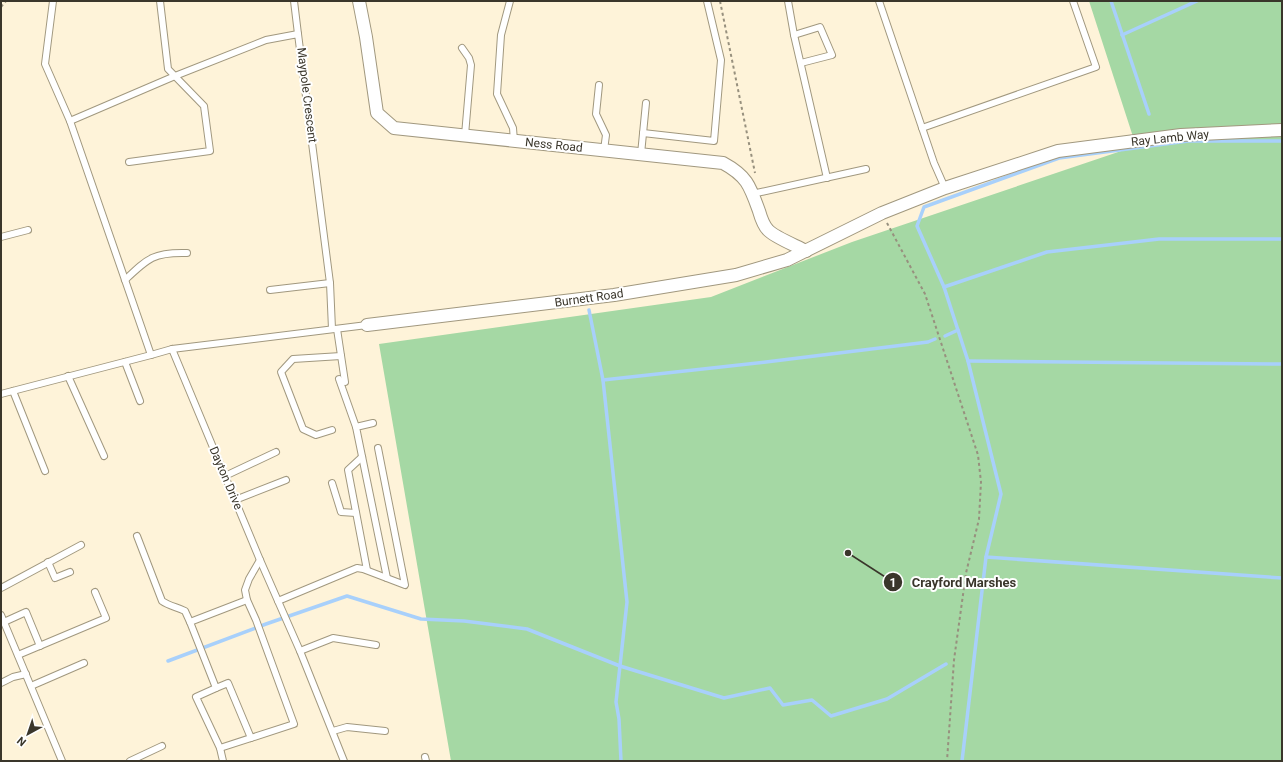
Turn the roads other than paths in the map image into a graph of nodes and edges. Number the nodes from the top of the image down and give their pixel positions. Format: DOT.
graph roads {
  1 [pos="53,1"];
  2 [pos="160,1"];
  3 [pos="294,1"];
  4 [pos="359,1"];
  5 [pos="510,1"];
  6 [pos="707,1"];
  7 [pos="788,1"];
  8 [pos="880,1"];
  9 [pos="1073,1"];
  10 [pos="298,34"];
  11 [pos="794,35"];
  12 [pos="462,48"];
  13 [pos="801,63"];
  14 [pos="175,76"];
  15 [pos="599,85"];
  16 [pos="646,103"];
  17 [pos="70,121"];
  18 [pos="922,128"];
  19 [pos="1282,130"];
  20 [pos="643,134"];
  21 [pos="465,135"];
  22 [pos="514,141"];
  23 [pos="604,150"];
  24 [pos="641,154"];
  25 [pos="129,162"];
  26 [pos="866,169"];
  27 [pos="827,178"];
  28 [pos="945,188"];
  29 [pos="752,194"];
  30 [pos="28,230"];
  31 [pos="1,237"];
  32 [pos="806,251"];
  33 [pos="187,253"];
  34 [pos="125,280"];
  35 [pos="330,283"];
  36 [pos="270,290"];
  37 [pos="367,325"];
  38 [pos="334,329"];
  39 [pos="172,349"];
  40 [pos="151,355"];
  41 [pos="341,356"];
  42 [pos="126,362"];
  43 [pos="68,376"];
  44 [pos="13,391"];
  45 [pos="1,394"];
  46 [pos="140,401"];
  47 [pos="373,423"];
  48 [pos="356,427"];
  49 [pos="332,430"];
  50 [pos="378,448"];
  51 [pos="276,452"];
  52 [pos="104,456"];
  53 [pos="362,458"];
  54 [pos="45,471"];
  55 [pos="225,476"];
  56 [pos="286,480"];
  57 [pos="332,483"];
  58 [pos="235,500"];
  59 [pos="356,513"];
  60 [pos="137,536"];
  61 [pos="80,545"];
  62 [pos="260,560"];
  63 [pos="48,562"];
  64 [pos="367,570"];
  65 [pos="70,572"];
  66 [pos="387,578"];
  67 [pos="1,588"];
  68 [pos="96,592"];
  69 [pos="247,600"];
  70 [pos="279,604"];
  71 [pos="1,615"];
  72 [pos="4,622"];
  73 [pos="190,622"];
  74 [pos="376,645"];
  75 [pos="40,646"];
  76 [pos="300,651"];
  77 [pos="18,655"];
  78 [pos="84,663"];
  79 [pos="26,674"];
  80 [pos="1,683"];
  81 [pos="31,686"];
  82 [pos="216,688"];
  83 [pos="333,731"];
  84 [pos="385,731"];
  85 [pos="251,738"];
  86 [pos="162,746"];
  87 [pos="220,748"];
  88 [pos="62,761"];
  89 [pos="130,761"];
  90 [pos="223,761"];
  91 [pos="344,761"];
  1 -- 17 [label="lane"];
  2 -- 14 [label="lane"];
  3 -- 10 [label="lane"];
  4 -- 21 [label="street, Ness Road"];
  5 -- 22 [label="lane"];
  6 -- 20 [label="lane"];
  7 -- 11 [label="lane"];
  8 -- 18 [label="lane"];
  9 -- 18 [label="lane"];
  10 -- 14 [label="lane, Maypole Crescent"];
  10 -- 35 [label="lane, Maypole Crescent"];
  11 -- 13 [label="lane"];
  11 -- 13 [label="lane"];
  12 -- 21 [label="lane"];
  13 -- 27 [label="lane"];
  14 -- 17 [label="lane, Maypole Crescent"];
  14 -- 25 [label="lane"];
  15 -- 23 [label="lane"];
  16 -- 20 [label="lane"];
  17 -- 34 [label="lane"];
  18 -- 28 [label="lane"];
  19 -- 28 [label="street, Ray Lamb Way"];
  20 -- 24 [label="lane"];
  21 -- 22 [label="street, Ness Road"];
  22 -- 23 [label="street, Ness Road"];
  23 -- 24 [label="street, Ness Road"];
  24 -- 29 [label="street, Ness Road"];
  26 -- 27 [label="lane"];
  27 -- 29 [label="lane"];
  28 -- 32 [label="street, Burnett Road"];
  29 -- 32 [label="street, Ness Road"];
  30 -- 31 [label="lane"];
  32 -- 37 [label="street, Burnett Road"];
  33 -- 34 [label="lane"];
  34 -- 40 [label="lane"];
  35 -- 36 [label="lane"];
  35 -- 38 [label="lane, Maypole Crescent"];
  37 -- 38 [label="lane"];
  38 -- 39 [label="lane"];
  38 -- 41 [label="lane, Maypole Crescent"];
  39 -- 40 [label="lane"];
  39 -- 55 [label="lane, Dayton Drive"];
  40 -- 42 [label="lane"];
  41 -- 48 [label="lane, Maypole Crescent"];
  41 -- 49 [label="lane"];
  42 -- 43 [label="lane"];
  42 -- 46 [label="lane"];
  43 -- 44 [label="lane"];
  43 -- 52 [label="lane"];
  44 -- 45 [label="lane"];
  44 -- 54 [label="lane"];
  47 -- 48 [label="lane"];
  48 -- 53 [label="lane, Maypole Crescent"];
  50 -- 66 [label="lane"];
  51 -- 55 [label="lane"];
  53 -- 59 [label="lane"];
  53 -- 66 [label="lane, Maypole Crescent"];
  55 -- 58 [label="lane, Dayton Drive"];
  56 -- 58 [label="lane"];
  57 -- 59 [label="lane"];
  58 -- 62 [label="lane, Dayton Drive"];
  59 -- 64 [label="lane"];
  60 -- 73 [label="lane"];
  61 -- 63 [label="lane"];
  62 -- 69 [label="lane"];
  62 -- 70 [label="lane, Dayton Drive"];
  63 -- 65 [label="lane"];
  63 -- 67 [label="lane"];
  64 -- 66 [label="lane"];
  64 -- 70 [label="lane"];
  68 -- 75 [label="lane"];
  69 -- 73 [label="lane"];
  69 -- 85 [label="lane"];
  70 -- 76 [label="lane, Dayton Drive"];
  71 -- 72 [label="lane"];
  72 -- 75 [label="lane"];
  72 -- 77 [label="lane"];
  73 -- 82 [label="lane"];
  74 -- 76 [label="lane"];
  75 -- 77 [label="lane"];
  76 -- 83 [label="lane"];
  77 -- 79 [label="lane"];
  78 -- 81 [label="lane"];
  79 -- 80 [label="lane"];
  79 -- 81 [label="lane"];
  81 -- 88 [label="lane"];
  82 -- 85 [label="lane"];
  82 -- 87 [label="lane"];
  83 -- 84 [label="lane"];
  83 -- 91 [label="lane"];
  85 -- 87 [label="lane"];
  86 -- 89 [label="lane"];
  87 -- 90 [label="lane"];
}
